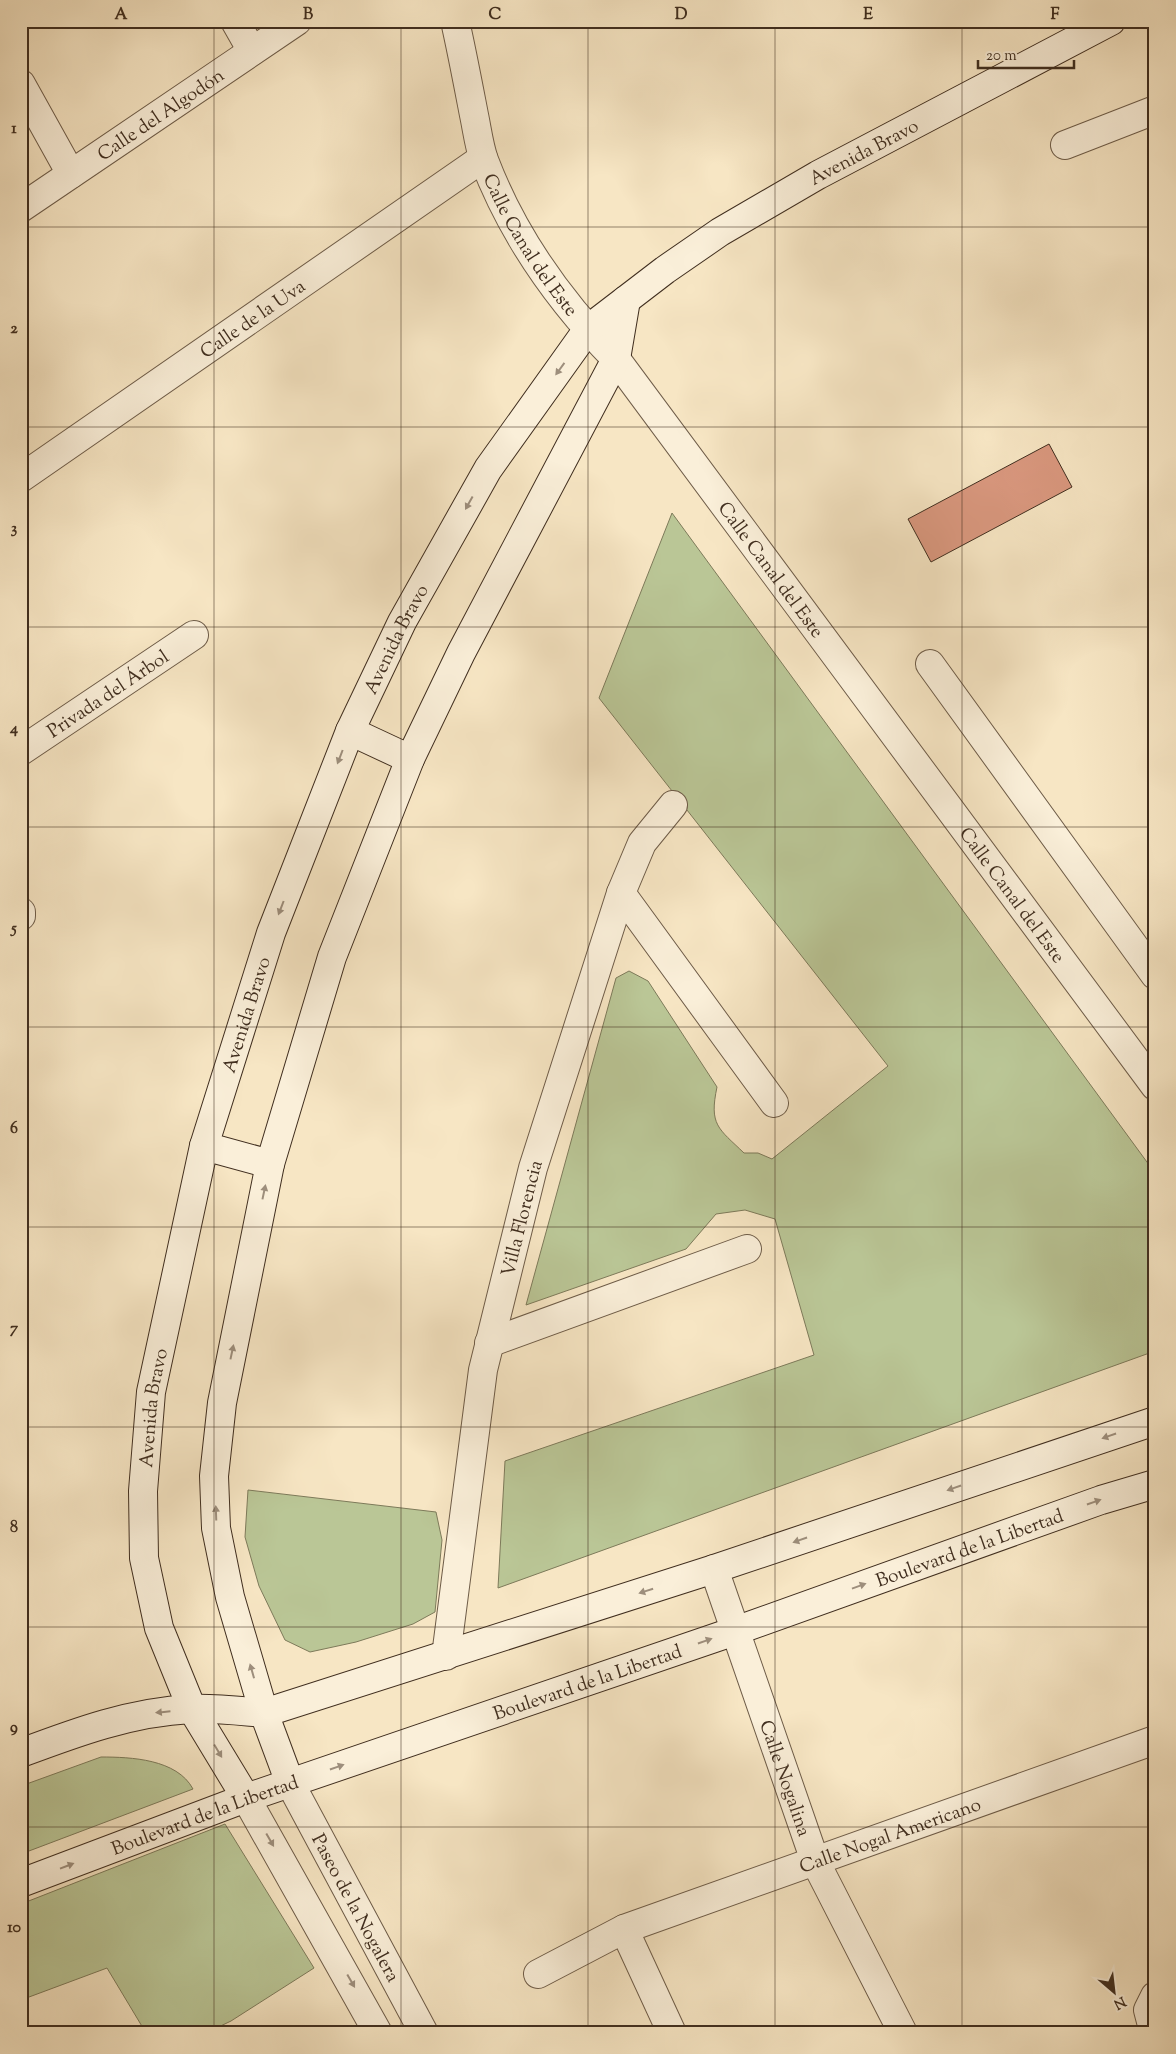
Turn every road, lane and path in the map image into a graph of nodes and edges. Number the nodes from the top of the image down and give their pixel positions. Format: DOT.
graph roads {
  1 [pos="235,21"];
  2 [pos="298,21"];
  3 [pos="455,21"];
  4 [pos="1111,21"];
  5 [pos="252,51"];
  6 [pos="21,84"];
  7 [pos="1155,110"];
  8 [pos="1065,145"];
  9 [pos="483,158"];
  10 [pos="71,174"];
  11 [pos="21,208"];
  12 [pos="626,300"];
  13 [pos="588,329"];
  14 [pos="616,359"];
  15 [pos="21,478"];
  16 [pos="194,635"];
  17 [pos="930,664"];
  18 [pos="350,731"];
  19 [pos="21,752"];
  20 [pos="410,759"];
  21 [pos="673,805"];
  22 [pos="621,893"];
  23 [pos="1155,975"];
  24 [pos="1155,1086"];
  25 [pos="774,1103"];
  26 [pos="204,1146"];
  27 [pos="270,1164"];
  28 [pos="747,1249"];
  29 [pos="489,1343"];
  30 [pos="1155,1421"];
  31 [pos="1155,1484"];
  32 [pos="714,1569"];
  33 [pos="735,1631"];
  34 [pos="446,1656"];
  35 [pos="192,1709"];
  36 [pos="264,1712"];
  37 [pos="1155,1740"];
  38 [pos="21,1753"];
  39 [pos="290,1783"];
  40 [pos="246,1798"];
  41 [pos="815,1861"];
  42 [pos="21,1883"];
  43 [pos="624,1929"];
  44 [pos="538,1974"];
  45 [pos="1155,1996"];
  46 [pos="378,2033"];
  47 [pos="424,2033"];
  48 [pos="672,2033"];
  49 [pos="903,2033"];
  50 [pos="1154,2033"];
  1 -- 5 [label="street"];
  2 -- 5 [label="street, Calle del Algodón"];
  3 -- 9 [label="street, Calle Canal del Este"];
  4 -- 12 [label="street, Avenida Bravo"];
  5 -- 10 [label="street, Calle del Algodón"];
  6 -- 10 [label="street"];
  7 -- 8 [label="street"];
  9 -- 13 [label="street, Calle Canal del Este"];
  9 -- 15 [label="street, Calle de la Uva"];
  10 -- 11 [label="street, Calle del Algodón"];
  12 -- 13 [label="street, Avenida Bravo"];
  12 -- 14 [label="street"];
  13 -- 14 [label="street, Calle Canal del Este"];
  13 -- 18 [label="street, Avenida Bravo, one-way"];
  14 -- 20 [label="street"];
  14 -- 24 [label="street, Calle Canal del Este"];
  16 -- 19 [label="street, Privada del Árbol"];
  17 -- 23 [label="street"];
  18 -- 20 [label="street"];
  18 -- 26 [label="street, Avenida Bravo, one-way"];
  20 -- 27 [label="street"];
  21 -- 22 [label="street, Villa Florencia"];
  22 -- 25 [label="street"];
  22 -- 29 [label="street, Villa Florencia"];
  26 -- 27 [label="street"];
  26 -- 35 [label="street, Avenida Bravo"];
  36 -- 27 [label="street, one-way"];
  28 -- 29 [label="street"];
  29 -- 34 [label="street, Villa Florencia"];
  30 -- 32 [label="street, one-way"];
  33 -- 31 [label="street, Boulevard de la Libertad, one-way"];
  32 -- 33 [label="street, Calle Nogalina"];
  32 -- 34 [label="street, one-way"];
  39 -- 33 [label="street, Boulevard de la Libertad, one-way"];
  33 -- 41 [label="street, Calle Nogalina"];
  34 -- 36 [label="street"];
  35 -- 36 [label="street"];
  35 -- 38 [label="street, one-way"];
  35 -- 40 [label="street, Avenida Bravo, one-way"];
  36 -- 39 [label="street"];
  37 -- 41 [label="street, Calle Nogal Americano"];
  39 -- 40 [label="street, Boulevard de la Libertad"];
  39 -- 47 [label="street, Paseo de la Nogalera"];
  42 -- 40 [label="street, Boulevard de la Libertad, one-way"];
  40 -- 46 [label="street, Paseo de la Nogalera, one-way"];
  41 -- 43 [label="street, Calle Nogal Americano"];
  41 -- 49 [label="street, Calle Nogalina"];
  43 -- 44 [label="street, Calle Nogal Americano"];
  43 -- 48 [label="street"];
  45 -- 50 [label="street"];
}
